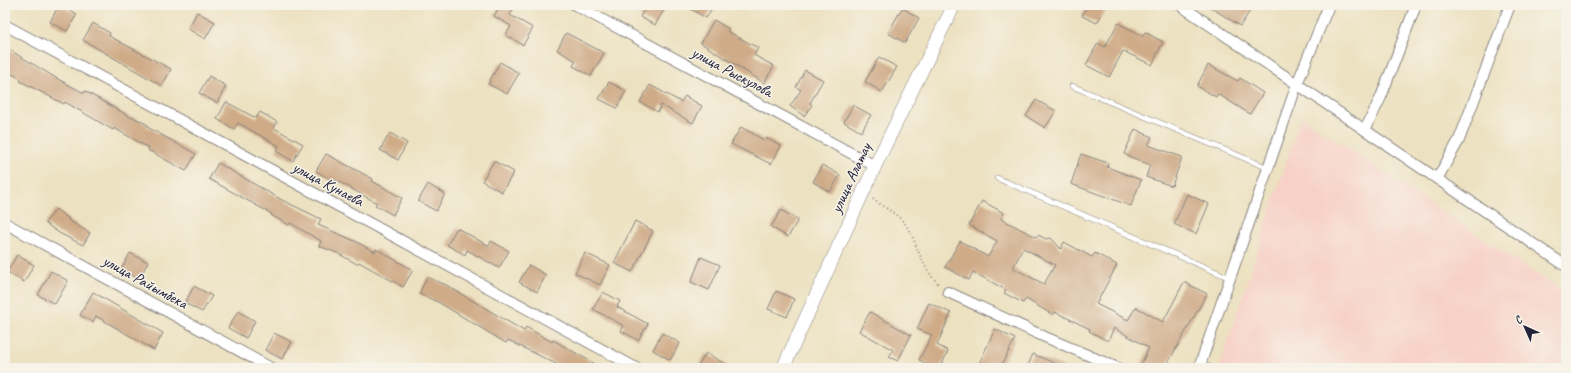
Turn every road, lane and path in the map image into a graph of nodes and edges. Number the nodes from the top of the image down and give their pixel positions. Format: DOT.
graph roads {
  1 [pos="575,5"];
  2 [pos="954,5"];
  3 [pos="1329,5"];
  4 [pos="1416,5"];
  5 [pos="1510,5"];
  6 [pos="1182,6"];
  7 [pos="5,25"];
  8 [pos="1297,84"];
  9 [pos="1072,86"];
  10 [pos="1365,130"];
  11 [pos="875,166"];
  12 [pos="1269,168"];
  13 [pos="997,178"];
  14 [pos="1437,179"];
  15 [pos="864,190"];
  16 [pos="5,223"];
  17 [pos="1566,266"];
  18 [pos="1230,278"];
  19 [pos="948,292"];
  20 [pos="1200,365"];
  21 [pos="271,368"];
  22 [pos="636,368"];
  23 [pos="783,368"];
  24 [pos="1118,368"];
  25 [pos="1212,368"];
  1 -- 11 [label="street, улица Рыскулова"];
  2 -- 11 [label="street, улица Алатау"];
  3 -- 8 [label="street"];
  4 -- 10 [label="street"];
  5 -- 14 [label="street"];
  6 -- 8 [label="street"];
  7 -- 22 [label="street, улица Кунаева"];
  8 -- 10 [label="street"];
  8 -- 12 [label="street"];
  9 -- 12 [label="lane"];
  10 -- 14 [label="street"];
  11 -- 15 [label="street, улица Алатау"];
  12 -- 18 [label="street"];
  13 -- 18 [label="lane"];
  14 -- 17 [label="street"];
  15 -- 19 [label="path"];
  15 -- 23 [label="street, улица Алатау"];
  16 -- 21 [label="street, улица Райымбека"];
  18 -- 20 [label="street"];
  19 -- 24 [label="street"];
  20 -- 25 [label="lane"];
}
